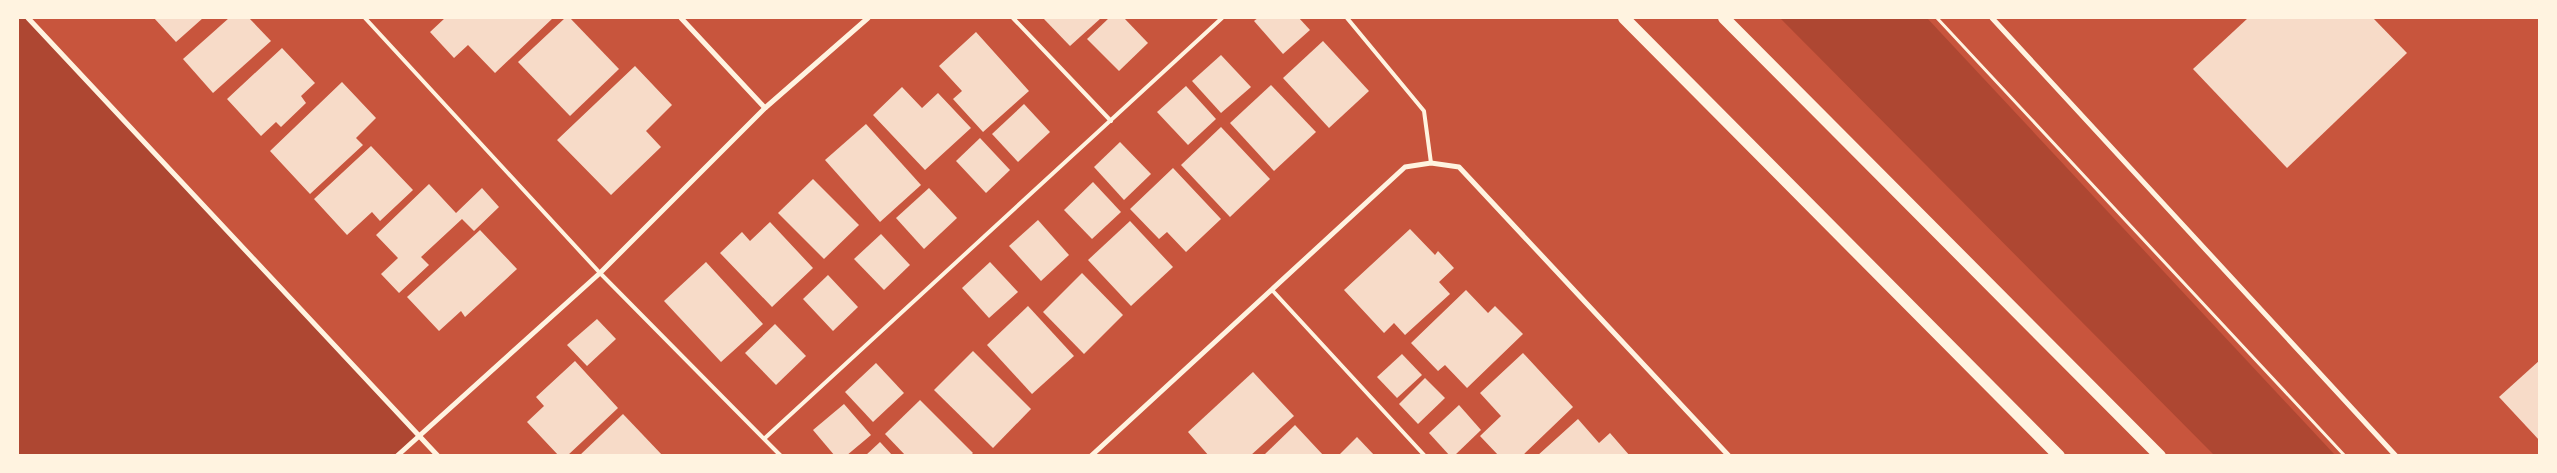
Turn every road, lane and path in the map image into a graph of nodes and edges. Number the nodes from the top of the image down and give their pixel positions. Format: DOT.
graph roads {
  1 [pos="28,18"];
  2 [pos="364,18"];
  3 [pos="681,18"];
  4 [pos="868,18"];
  5 [pos="1013,18"];
  6 [pos="1222,18"];
  7 [pos="1347,18"];
  8 [pos="1624,18"];
  9 [pos="1724,18"];
  10 [pos="1937,18"];
  11 [pos="1992,18"];
  12 [pos="765,108"];
  13 [pos="1110,120"];
  14 [pos="1431,163"];
  15 [pos="600,273"];
  16 [pos="1272,290"];
  17 [pos="418,436"];
  18 [pos="765,438"];
  19 [pos="1097,450"];
  20 [pos="397,456"];
  21 [pos="438,456"];
  22 [pos="781,456"];
  23 [pos="1091,456"];
  24 [pos="1102,456"];
  25 [pos="1425,456"];
  26 [pos="1729,456"];
  27 [pos="2059,456"];
  28 [pos="2160,456"];
  29 [pos="2345,456"];
  30 [pos="2396,456"];
  1 -- 17 [label="street"];
  2 -- 15 [label="lane"];
  3 -- 12 [label="street"];
  4 -- 12 [label="street"];
  5 -- 13 [label="lane"];
  6 -- 13 [label="lane"];
  7 -- 14 [label="lane"];
  8 -- 27 [label="main road"];
  9 -- 28 [label="main road"];
  10 -- 29 [label="path"];
  11 -- 30 [label="street"];
  12 -- 15 [label="street"];
  13 -- 18 [label="lane"];
  14 -- 16 [label="street"];
  14 -- 26 [label="street"];
  15 -- 17 [label="street"];
  15 -- 18 [label="lane"];
  16 -- 19 [label="street"];
  16 -- 25 [label="lane"];
  17 -- 20 [label="street"];
  17 -- 21 [label="street"];
  18 -- 22 [label="lane"];
  19 -- 23 [label="street"];
  19 -- 24 [label="street"];
}
